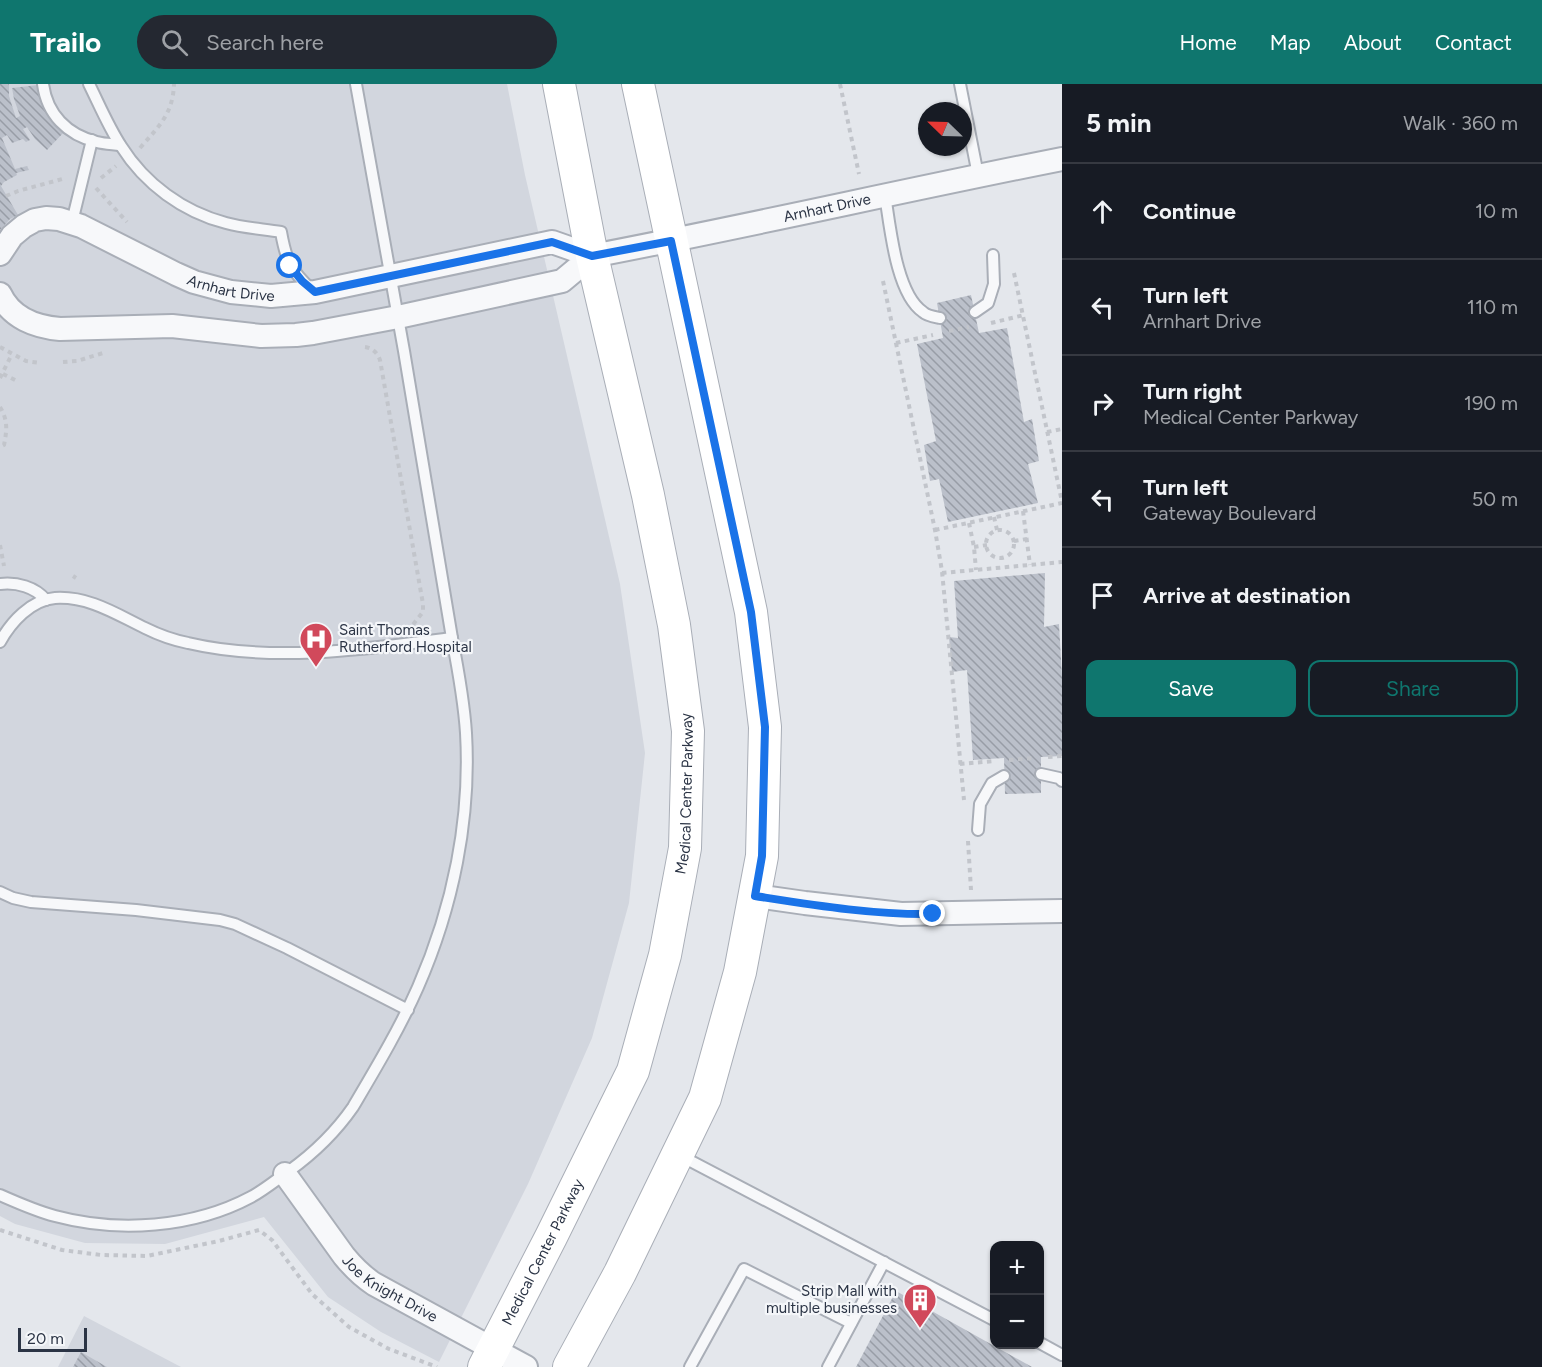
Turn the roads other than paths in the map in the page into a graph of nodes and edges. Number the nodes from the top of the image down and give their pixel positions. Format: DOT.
graph roads {
  1 [pos="43,84"];
  2 [pos="89,84"];
  3 [pos="356,84"];
  4 [pos="559,84"];
  5 [pos="638,84"];
  6 [pos="960,84"];
  7 [pos="92,140"];
  8 [pos="120,145"];
  9 [pos="1062,159"];
  10 [pos="978,175"];
  11 [pos="885,195"];
  12 [pos="72,222"];
  13 [pos="671,241"];
  14 [pos="0,254"];
  15 [pos="993,255"];
  16 [pos="592,256"];
  17 [pos="390,276"];
  18 [pos="315,292"];
  19 [pos="0,294"];
  20 [pos="975,312"];
  21 [pos="398,317"];
  22 [pos="940,318"];
  23 [pos="0,584"];
  24 [pos="46,600"];
  25 [pos="452,638"];
  26 [pos="0,642"];
  27 [pos="1041,774"];
  28 [pos="1004,776"];
  29 [pos="1062,781"];
  30 [pos="972,830"];
  31 [pos="0,892"];
  32 [pos="755,896"];
  33 [pos="1062,911"];
  34 [pos="408,1010"];
  35 [pos="678,1154"];
  36 [pos="285,1174"];
  37 [pos="0,1195"];
  38 [pos="884,1262"];
  39 [pos="990,1318"];
  40 [pos="851,1323"];
  41 [pos="1044,1345"];
  42 [pos="1062,1355"];
  43 [pos="488,1358"];
  44 [pos="526,1367"];
  45 [pos="569,1367"];
  46 [pos="690,1367"];
  47 [pos="828,1367"];
  1 -- 7 [label="lane"];
  2 -- 8 [label="lane"];
  3 -- 17 [label="lane"];
  4 -- 16 [label="main road, Medical Center Parkway"];
  5 -- 13 [label="main road"];
  6 -- 10 [label="lane"];
  7 -- 8 [label="lane"];
  7 -- 12 [label="lane"];
  8 -- 18 [label="lane"];
  9 -- 10 [label="street, Arnhart Drive"];
  10 -- 11 [label="street, Arnhart Drive"];
  11 -- 13 [label="street, Arnhart Drive"];
  11 -- 22 [label="lane"];
  12 -- 14 [label="street, Arnhart Drive"];
  12 -- 18 [label="street, Arnhart Drive"];
  13 -- 16 [label="street, Arnhart Drive"];
  13 -- 32 [label="main road"];
  15 -- 20 [label="lane"];
  16 -- 17 [label="street, Arnhart Drive"];
  16 -- 21 [label="street, Arnhart Drive"];
  16 -- 43 [label="main road, Medical Center Parkway"];
  17 -- 18 [label="street, Arnhart Drive"];
  17 -- 21 [label="lane"];
  19 -- 21 [label="street, Arnhart Drive"];
  21 -- 25 [label="lane"];
  23 -- 24 [label="lane"];
  24 -- 25 [label="lane"];
  24 -- 26 [label="lane"];
  25 -- 34 [label="lane"];
  27 -- 29 [label="lane"];
  28 -- 30 [label="lane"];
  31 -- 34 [label="lane"];
  32 -- 33 [label="street"];
  32 -- 35 [label="main road"];
  34 -- 36 [label="lane"];
  35 -- 38 [label="lane"];
  35 -- 45 [label="main road"];
  36 -- 37 [label="lane"];
  36 -- 43 [label="street, Joe Knight Drive"];
  38 -- 39 [label="lane"];
  38 -- 40 [label="lane"];
  40 -- 46 [label="lane"];
  40 -- 47 [label="lane"];
  41 -- 42 [label="lane"];
  43 -- 44 [label="street, Joe Knight Drive"];
}
